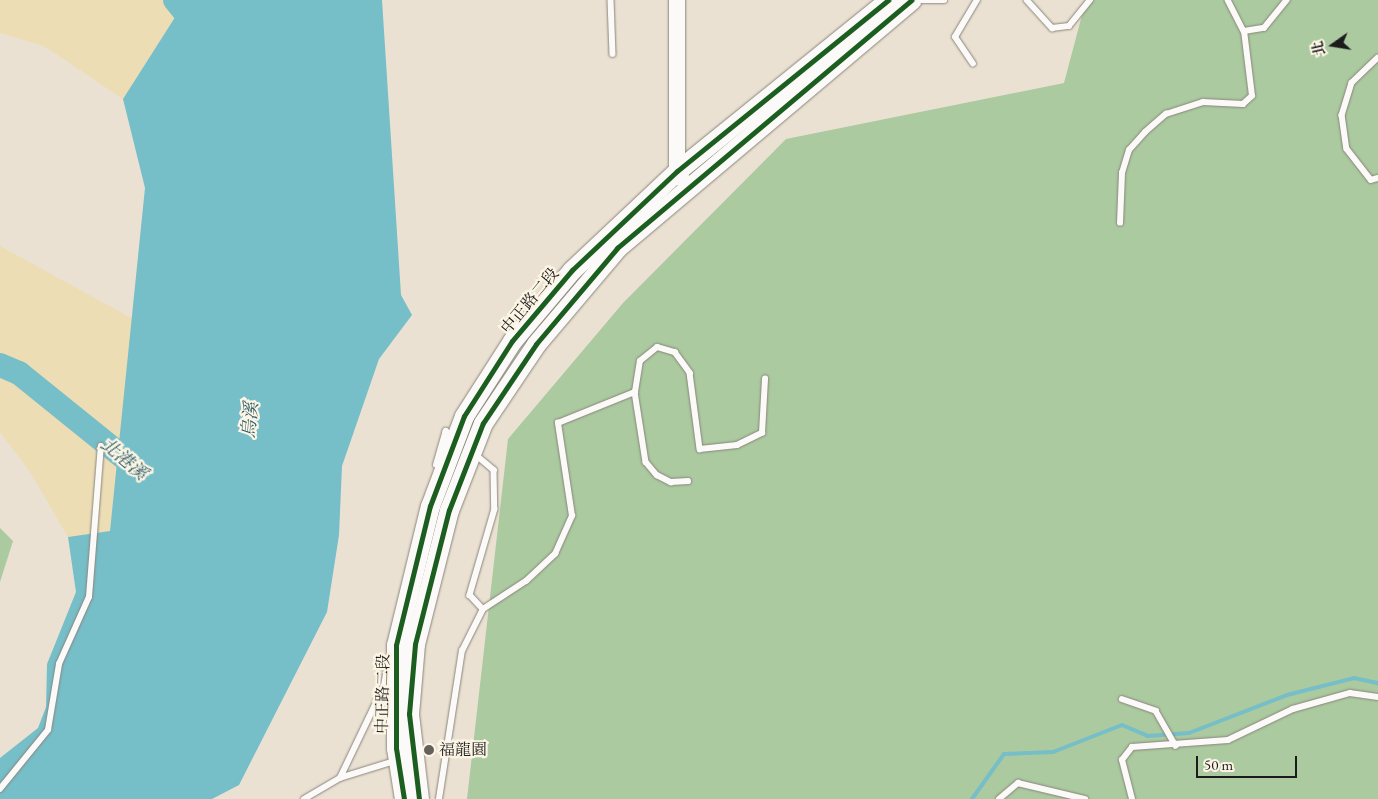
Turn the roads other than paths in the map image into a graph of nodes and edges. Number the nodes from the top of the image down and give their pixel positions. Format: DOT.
graph roads {
  1 [pos="611,0"];
  2 [pos="677,0"];
  3 [pos="888,0"];
  4 [pos="912,0"];
  5 [pos="922,0"];
  6 [pos="944,0"];
  7 [pos="977,0"];
  8 [pos="1027,0"];
  9 [pos="1090,0"];
  10 [pos="1228,0"];
  11 [pos="1286,0"];
  12 [pos="1244,31"];
  13 [pos="613,54"];
  14 [pos="1378,58"];
  15 [pos="973,64"];
  16 [pos="677,171"];
  17 [pos="1378,178"];
  18 [pos="690,190"];
  19 [pos="1120,223"];
  20 [pos="765,379"];
  21 [pos="635,392"];
  22 [pos="455,438"];
  23 [pos="101,446"];
  24 [pos="470,451"];
  25 [pos="688,481"];
  26 [pos="483,609"];
  27 [pos="1378,697"];
  28 [pos="1122,699"];
  29 [pos="1175,745"];
  30 [pos="398,760"];
  31 [pos="340,778"];
  32 [pos="0,789"];
  33 [pos="304,799"];
  34 [pos="404,799"];
  35 [pos="419,799"];
  36 [pos="439,799"];
  37 [pos="999,799"];
  38 [pos="1085,799"];
  39 [pos="1132,799"];
  1 -- 13 [label="lane"];
  2 -- 16 [label="main road"];
  3 -- 16 [label="main road, 中正路二段"];
  4 -- 18 [label="main road, 中正路二段"];
  5 -- 6 [label="lane"];
  7 -- 15 [label="lane"];
  8 -- 9 [label="lane"];
  10 -- 12 [label="lane"];
  11 -- 12 [label="lane"];
  12 -- 19 [label="lane"];
  14 -- 17 [label="lane"];
  16 -- 18 [label="main road"];
  16 -- 22 [label="main road, 中正路二段"];
  18 -- 24 [label="main road, 中正路二段"];
  20 -- 21 [label="lane"];
  21 -- 25 [label="lane"];
  21 -- 26 [label="lane"];
  22 -- 30 [label="main road, 中正路二段"];
  22 -- 31 [label="lane"];
  23 -- 32 [label="lane"];
  24 -- 26 [label="lane"];
  24 -- 35 [label="main road, 中正路二段"];
  26 -- 36 [label="lane"];
  27 -- 29 [label="lane"];
  28 -- 29 [label="lane"];
  29 -- 39 [label="lane"];
  30 -- 31 [label="lane"];
  30 -- 34 [label="main road, 中正路二段"];
  31 -- 33 [label="lane"];
  37 -- 38 [label="lane"];
}
